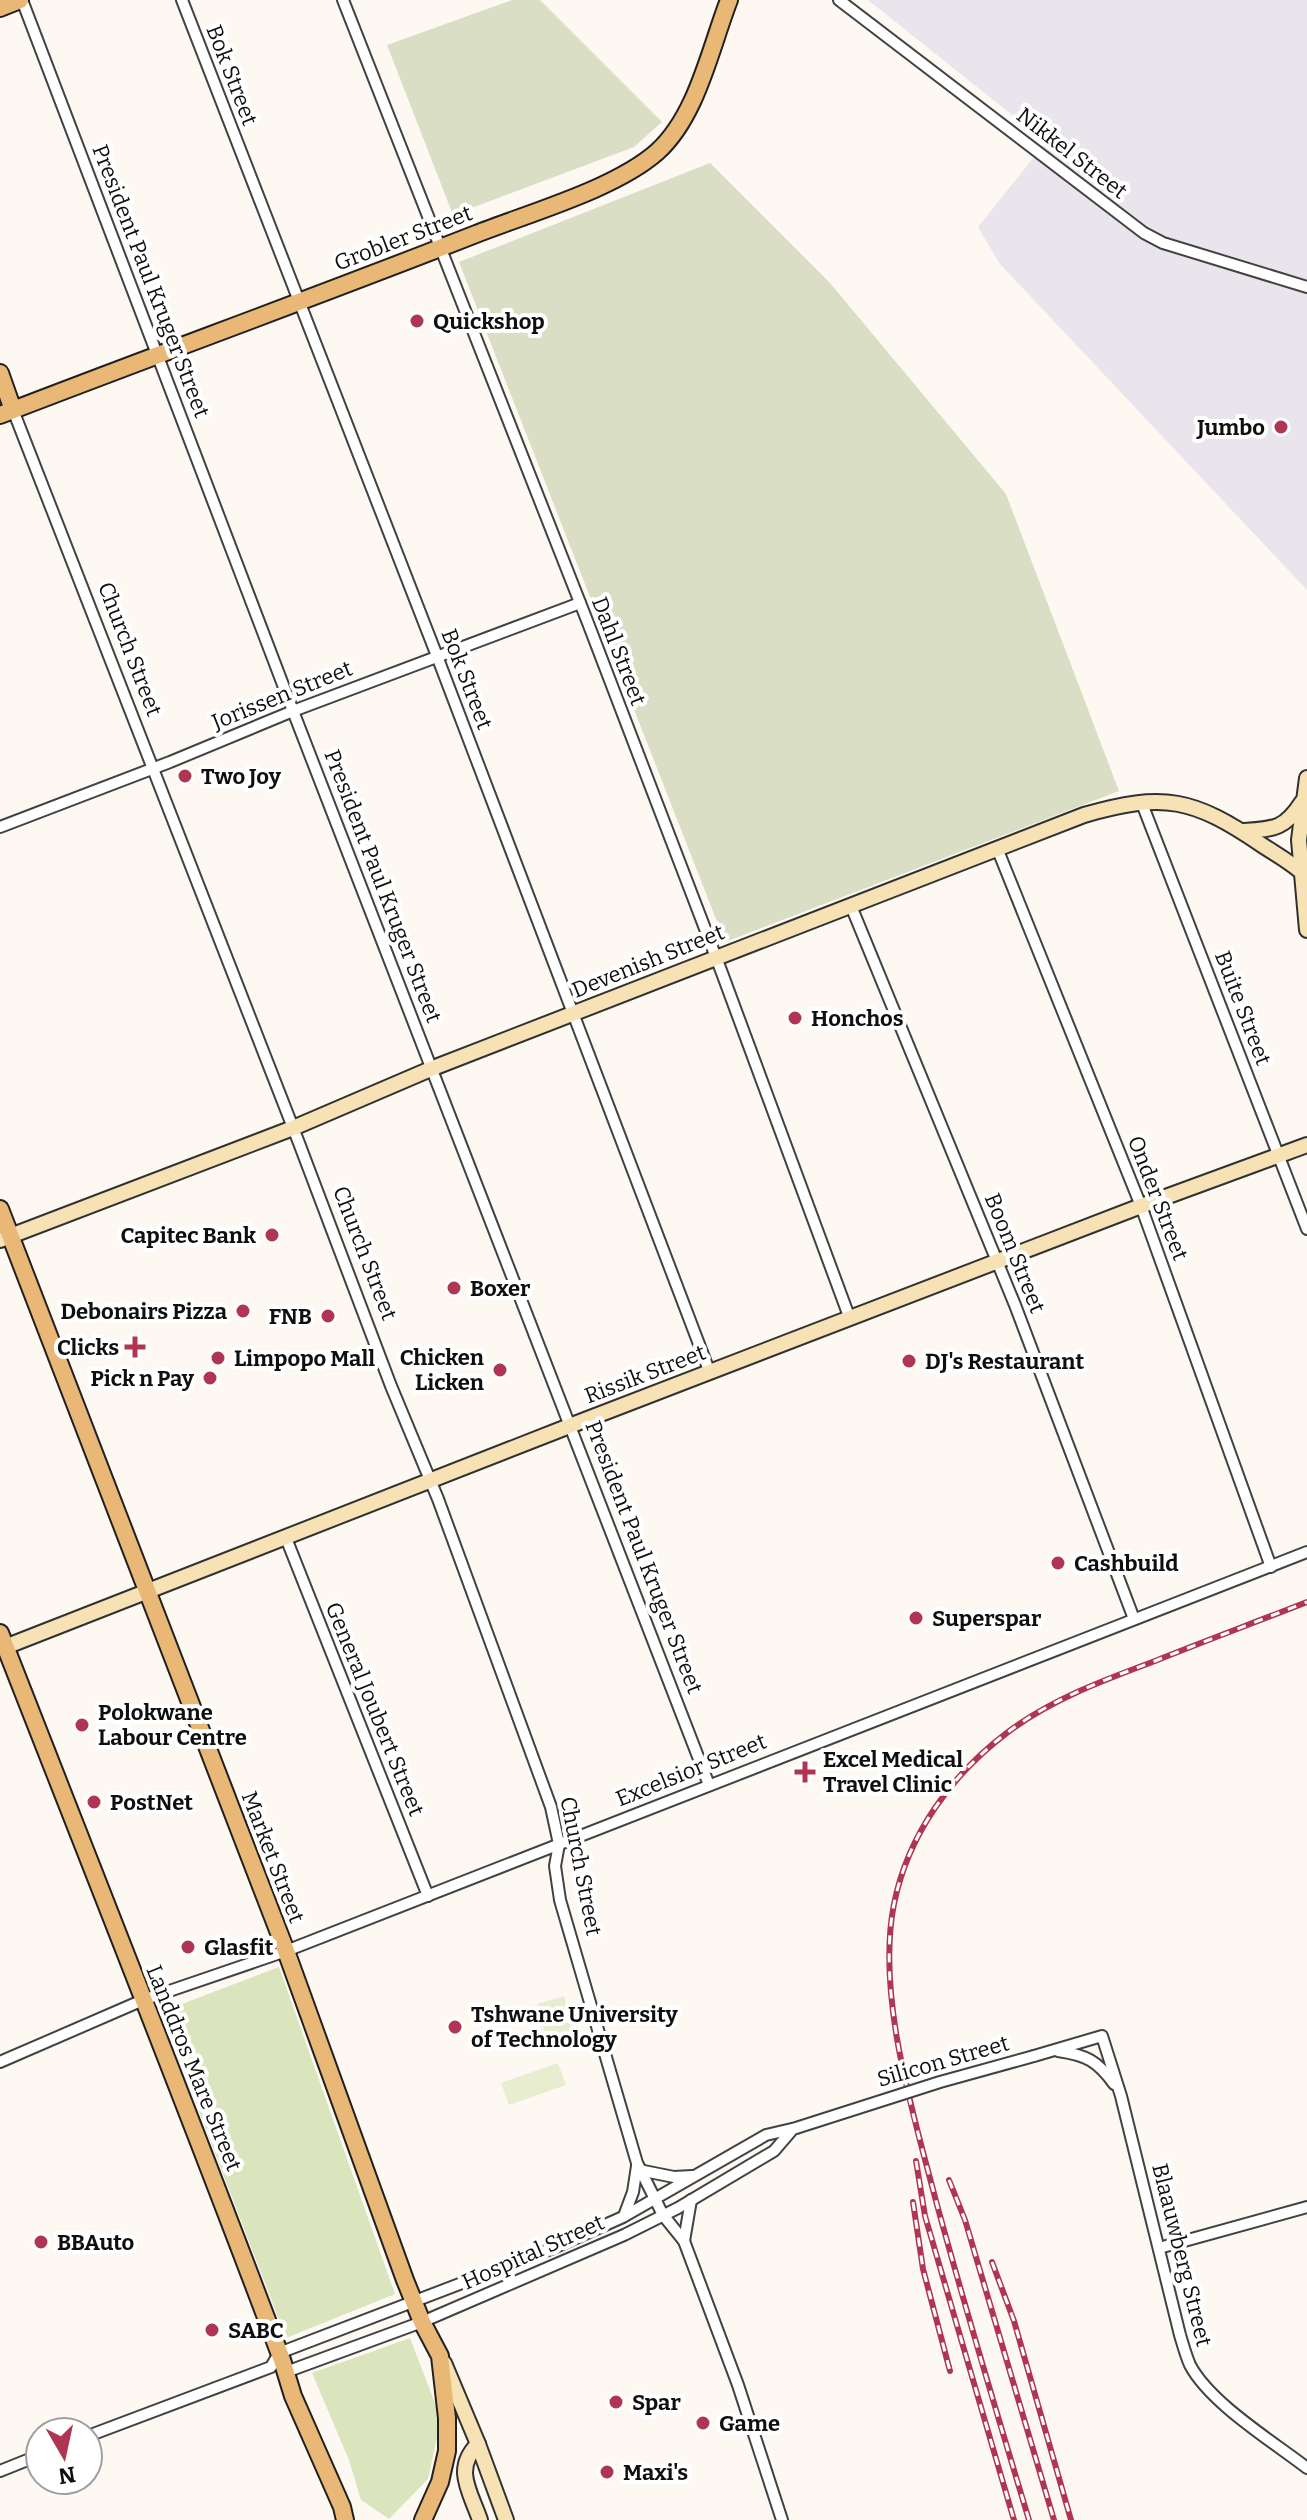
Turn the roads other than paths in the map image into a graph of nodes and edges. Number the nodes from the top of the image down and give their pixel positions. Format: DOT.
graph roads {
  1 [pos="21,0"];
  2 [pos="182,0"];
  3 [pos="343,0"];
  4 [pos="839,0"];
  5 [pos="728,1"];
  6 [pos="0,8"];
  7 [pos="440,248"];
  8 [pos="1307,287"];
  9 [pos="298,301"];
  10 [pos="158,356"];
  11 [pos="0,373"];
  12 [pos="7,412"];
  13 [pos="580,603"];
  14 [pos="437,656"];
  15 [pos="293,711"];
  16 [pos="153,768"];
  17 [pos="1307,779"];
  18 [pos="1141,801"];
  19 [pos="1302,801"];
  20 [pos="0,827"];
  21 [pos="1242,831"];
  22 [pos="997,848"];
  23 [pos="1304,874"];
  24 [pos="851,906"];
  25 [pos="1307,930"];
  26 [pos="715,958"];
  27 [pos="573,1015"];
  28 [pos="433,1068"];
  29 [pos="293,1128"];
  30 [pos="1307,1145"];
  31 [pos="1278,1155"];
  32 [pos="1141,1206"];
  33 [pos="0,1209"];
  34 [pos="1307,1229"];
  35 [pos="5,1238"];
  36 [pos="998,1262"];
  37 [pos="850,1319"];
  38 [pos="710,1373"];
  39 [pos="572,1425"];
  40 [pos="430,1480"];
  41 [pos="286,1538"];
  42 [pos="1307,1552"];
  43 [pos="1271,1567"];
  44 [pos="147,1590"];
  45 [pos="1134,1619"];
  46 [pos="2,1643"];
  47 [pos="709,1785"];
  48 [pos="559,1844"];
  49 [pos="428,1896"];
  50 [pos="286,1951"];
  51 [pos="143,2000"];
  52 [pos="1102,2036"];
  53 [pos="0,2046"];
  54 [pos="1054,2051"];
  55 [pos="3,2061"];
  56 [pos="1121,2096"];
  57 [pos="795,2128"];
  58 [pos="638,2166"];
  59 [pos="696,2176"];
  60 [pos="655,2200"];
  61 [pos="691,2200"];
  62 [pos="1307,2207"];
  63 [pos="663,2215"];
  64 [pos="623,2217"];
  65 [pos="684,2241"];
  66 [pos="1159,2248"];
  67 [pos="413,2300"];
  68 [pos="422,2322"];
  69 [pos="440,2356"];
  70 [pos="279,2364"];
  71 [pos="104,2430"];
  72 [pos="478,2444"];
  73 [pos="24,2461"];
  74 [pos="1307,2468"];
  75 [pos="0,2471"];
  76 [pos="347,2516"];
  77 [pos="423,2519"];
  78 [pos="480,2520"];
  79 [pos="506,2520"];
  80 [pos="782,2520"];
  1 -- 6 [label="main road"];
  1 -- 10 [label="street, President Paul Kruger Street"];
  2 -- 9 [label="street, Bok Street"];
  3 -- 7 [label="street, Dahl Street"];
  4 -- 8 [label="street, Nikkel Street"];
  5 -- 7 [label="main road, Grobler Street"];
  7 -- 9 [label="main road, Grobler Street"];
  7 -- 13 [label="street, Dahl Street"];
  9 -- 10 [label="main road, Grobler Street"];
  9 -- 14 [label="street, Bok Street"];
  10 -- 12 [label="main road, Grobler Street"];
  10 -- 15 [label="street, President Paul Kruger Street"];
  11 -- 12 [label="main road, Church Street"];
  12 -- 16 [label="street, Church Street"];
  13 -- 14 [label="street, Jorissen Street"];
  13 -- 26 [label="street, Dahl Street"];
  14 -- 15 [label="street, Jorissen Street"];
  14 -- 27 [label="street, Bok Street"];
  15 -- 16 [label="street, Jorissen Street"];
  15 -- 28 [label="street, President Paul Kruger Street"];
  16 -- 20 [label="street, Jorissen Street"];
  16 -- 29 [label="street, Church Street"];
  17 -- 19 [label="main road"];
  18 -- 21 [label="main road, Devenish Street"];
  18 -- 22 [label="main road, Devenish Street"];
  18 -- 31 [label="street, Buite Street"];
  19 -- 21 [label="main road"];
  19 -- 23 [label="main road"];
  21 -- 23 [label="main road, Devenish Street"];
  22 -- 24 [label="main road, Devenish Street"];
  22 -- 32 [label="street, Onder Street"];
  23 -- 25 [label="main road"];
  24 -- 26 [label="main road, Devenish Street"];
  24 -- 36 [label="street, Boom Street"];
  26 -- 27 [label="main road, Devenish Street"];
  26 -- 37 [label="street, Dahl Street"];
  27 -- 28 [label="main road, Devenish Street"];
  27 -- 38 [label="street, Bok Street"];
  28 -- 29 [label="main road, Devenish Street"];
  28 -- 39 [label="street, President Paul Kruger Street"];
  29 -- 35 [label="main road, Devenish Street"];
  29 -- 40 [label="street, Church Street"];
  30 -- 31 [label="main road, Rissik Street"];
  31 -- 32 [label="main road, Rissik Street"];
  31 -- 34 [label="street, Buite Street"];
  32 -- 36 [label="main road, Rissik Street"];
  32 -- 43 [label="street, Onder Street"];
  33 -- 35 [label="main road, Market Street"];
  35 -- 44 [label="main road, Market Street"];
  36 -- 37 [label="main road, Rissik Street"];
  36 -- 45 [label="street, Boom Street"];
  37 -- 38 [label="main road, Rissik Street"];
  38 -- 39 [label="main road, Rissik Street"];
  39 -- 40 [label="main road, Rissik Street"];
  39 -- 47 [label="street, President Paul Kruger Street"];
  40 -- 41 [label="main road, Rissik Street"];
  40 -- 48 [label="street, Church Street"];
  41 -- 44 [label="main road, Rissik Street"];
  41 -- 49 [label="street, General Joubert Street"];
  42 -- 43 [label="street, Excelsior Street"];
  43 -- 45 [label="street, Excelsior Street"];
  44 -- 46 [label="main road, Rissik Street"];
  44 -- 50 [label="main road, Market Street"];
  45 -- 47 [label="street, Excelsior Street"];
  46 -- 51 [label="main road, Landdros Mare Street"];
  47 -- 48 [label="street, Excelsior Street"];
  48 -- 49 [label="street, Excelsior Street"];
  48 -- 58 [label="street, Church Street"];
  49 -- 50 [label="street, Excelsior Street"];
  50 -- 51 [label="street, Excelsior Street"];
  50 -- 67 [label="main road, Market Street"];
  51 -- 55 [label="street, Excelsior Street"];
  51 -- 70 [label="main road, Landdros Mare Street"];
  52 -- 54 [label="street, Silicon Street"];
  52 -- 56 [label="street, Blaauwberg Street"];
  53 -- 55 [label="street"];
  54 -- 56 [label="street, Blaauwberg Street"];
  54 -- 57 [label="street, Silicon Street, bridge"];
  56 -- 66 [label="street, Blaauwberg Street"];
  57 -- 59 [label="street, Hospital Street"];
  57 -- 61 [label="street, Hospital Street"];
  58 -- 59 [label="street"];
  58 -- 60 [label="street, Church Street"];
  58 -- 64 [label="street, Church Street"];
  59 -- 60 [label="street, Hospital Street"];
  60 -- 63 [label="street, Church Street"];
  60 -- 64 [label="street, Hospital Street"];
  61 -- 63 [label="street, Hospital Street"];
  61 -- 65 [label="street"];
  62 -- 66 [label="street"];
  63 -- 65 [label="street, Church Street"];
  63 -- 68 [label="street, Hospital Street"];
  64 -- 67 [label="street, Hospital Street"];
  65 -- 80 [label="street, Church Street"];
  66 -- 74 [label="street, Blaauwberg Street"];
  67 -- 68 [label="main road, Market Street"];
  67 -- 70 [label="street, Hospital Street"];
  68 -- 69 [label="main road, Market Street"];
  68 -- 70 [label="street, Hospital Street"];
  69 -- 72 [label="main road, Market Street"];
  69 -- 77 [label="main road"];
  70 -- 71 [label="street, Hospital Street"];
  70 -- 76 [label="main road, Landdros Mare Street"];
  72 -- 78 [label="main road"];
  72 -- 79 [label="main road, Market Street"];
  73 -- 75 [label="street"];
}
